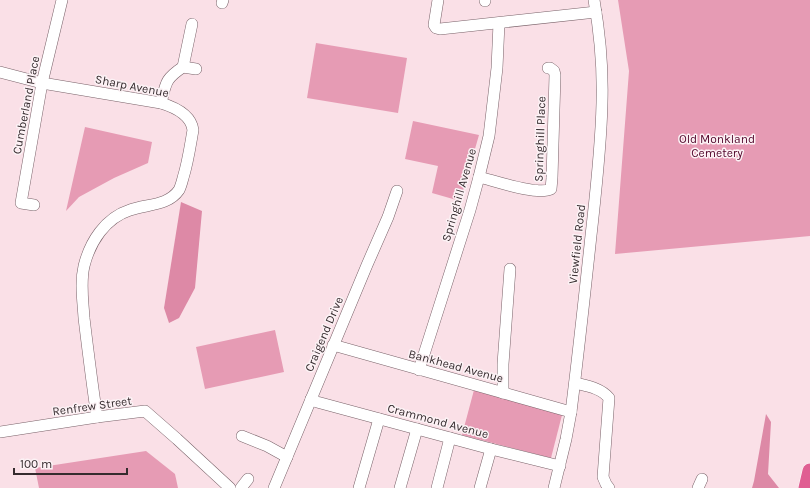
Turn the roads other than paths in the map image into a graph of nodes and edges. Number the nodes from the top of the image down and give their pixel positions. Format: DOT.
graph roads {
  1 [pos="62,0"];
  2 [pos="438,0"];
  3 [pos="594,0"];
  4 [pos="596,12"];
  5 [pos="499,23"];
  6 [pos="192,24"];
  7 [pos="183,67"];
  8 [pos="548,68"];
  9 [pos="196,69"];
  10 [pos="0,72"];
  11 [pos="42,83"];
  12 [pos="161,103"];
  13 [pos="480,177"];
  14 [pos="397,191"];
  15 [pos="34,205"];
  16 [pos="510,269"];
  17 [pos="333,345"];
  18 [pos="419,370"];
  19 [pos="575,383"];
  20 [pos="503,393"];
  21 [pos="311,399"];
  22 [pos="571,412"];
  23 [pos="97,417"];
  24 [pos="379,419"];
  25 [pos="417,429"];
  26 [pos="0,432"];
  27 [pos="242,436"];
  28 [pos="450,438"];
  29 [pos="491,449"];
  30 [pos="287,457"];
  31 [pos="560,466"];
  32 [pos="810,470"];
  33 [pos="248,479"];
  34 [pos="230,488"];
  35 [pos="240,488"];
  36 [pos="274,488"];
  37 [pos="359,488"];
  38 [pos="400,488"];
  39 [pos="437,488"];
  40 [pos="480,488"];
  41 [pos="554,488"];
  42 [pos="609,488"];
  43 [pos="806,488"];
  1 -- 11 [label="street, Cumberland Place"];
  2 -- 5 [label="street"];
  3 -- 4 [label="street, Viewfield Road"];
  4 -- 5 [label="street"];
  4 -- 19 [label="street, Viewfield Road"];
  5 -- 13 [label="street, Springhill Avenue"];
  6 -- 7 [label="street"];
  7 -- 9 [label="street"];
  7 -- 12 [label="street"];
  8 -- 13 [label="street, Springhill Place"];
  10 -- 11 [label="street, Sharp Avenue"];
  11 -- 12 [label="street, Sharp Avenue"];
  11 -- 15 [label="street, Cumberland Place"];
  12 -- 23 [label="street, Sharp Avenue"];
  13 -- 18 [label="street, Springhill Avenue"];
  14 -- 17 [label="street, Craigend Drive"];
  16 -- 20 [label="street"];
  17 -- 18 [label="street, Bankhead Avenue"];
  17 -- 21 [label="street, Craigend Drive"];
  18 -- 20 [label="street, Bankhead Avenue"];
  19 -- 22 [label="street, Viewfield Road"];
  19 -- 42 [label="street"];
  20 -- 22 [label="street, Bankhead Avenue"];
  21 -- 24 [label="street, Crammond Avenue"];
  21 -- 30 [label="street, Craigend Drive"];
  22 -- 31 [label="street, Viewfield Road"];
  23 -- 26 [label="street, Renfrew Street"];
  23 -- 34 [label="street, Renfrew Street"];
  24 -- 25 [label="street, Crammond Avenue"];
  24 -- 37 [label="street"];
  25 -- 28 [label="street, Crammond Avenue"];
  25 -- 38 [label="street"];
  27 -- 30 [label="street"];
  28 -- 29 [label="street, Crammond Avenue"];
  28 -- 39 [label="street"];
  29 -- 31 [label="street, Crammond Avenue"];
  29 -- 40 [label="street"];
  30 -- 36 [label="street, Craigend Drive"];
  31 -- 41 [label="street, Viewfield Road"];
  32 -- 43 [label="highway"];
  33 -- 35 [label="street"];
}
